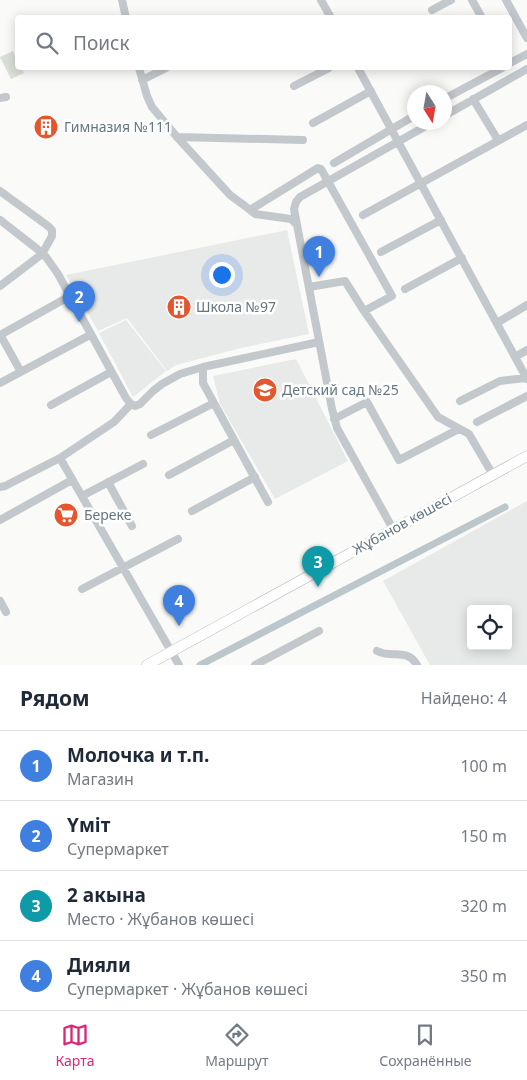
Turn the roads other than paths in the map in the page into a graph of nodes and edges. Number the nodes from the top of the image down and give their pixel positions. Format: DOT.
graph roads {
  1 [pos="321,0"];
  2 [pos="451,0"];
  3 [pos="472,0"];
  4 [pos="506,0"];
  5 [pos="125,1"];
  6 [pos="432,10"];
  7 [pos="126,15"];
  8 [pos="329,15"];
  9 [pos="480,15"];
  10 [pos="526,34"];
  11 [pos="527,54"];
  12 [pos="512,63"];
  13 [pos="527,69"];
  14 [pos="140,70"];
  15 [pos="162,70"];
  16 [pos="325,70"];
  17 [pos="359,70"];
  18 [pos="498,70"];
  19 [pos="142,80"];
  20 [pos="294,86"];
  21 [pos="371,91"];
  22 [pos="452,96"];
  23 [pos="473,100"];
  24 [pos="452,112"];
  25 [pos="407,120"];
  26 [pos="313,123"];
  27 [pos="527,125"];
  28 [pos="392,129"];
  29 [pos="419,130"];
  30 [pos="177,137"];
  31 [pos="303,140"];
  32 [pos="498,140"];
  33 [pos="399,142"];
  34 [pos="334,163"];
  35 [pos="328,181"];
  36 [pos="422,183"];
  37 [pos="0,191"];
  38 [pos="250,210"];
  39 [pos="363,215"];
  40 [pos="0,220"];
  41 [pos="441,220"];
  42 [pos="298,226"];
  43 [pos="382,252"];
  44 [pos="42,254"];
  45 [pos="462,258"];
  46 [pos="0,286"];
  47 [pos="309,287"];
  48 [pos="405,289"];
  49 [pos="70,296"];
  50 [pos="527,305"];
  51 [pos="364,311"];
  52 [pos="497,323"];
  53 [pos="90,335"];
  54 [pos="319,342"];
  55 [pos="527,350"];
  56 [pos="515,357"];
  57 [pos="203,367"];
  58 [pos="21,372"];
  59 [pos="111,372"];
  60 [pos="527,378"];
  61 [pos="0,383"];
  62 [pos="527,396"];
  63 [pos="460,401"];
  64 [pos="214,403"];
  65 [pos="131,404"];
  66 [pos="51,405"];
  67 [pos="334,419"];
  68 [pos="477,422"];
  69 [pos="459,429"];
  70 [pos="152,435"];
  71 [pos="234,440"];
  72 [pos="527,456"];
  73 [pos="60,458"];
  74 [pos="143,464"];
  75 [pos="169,475"];
  76 [pos="493,475"];
  77 [pos="255,477"];
  78 [pos="72,480"];
  79 [pos="108,482"];
  80 [pos="0,487"];
  81 [pos="82,496"];
  82 [pos="268,502"];
  83 [pos="192,511"];
  84 [pos="0,520"];
  85 [pos="132,526"];
  86 [pos="393,530"];
  87 [pos="178,539"];
  88 [pos="123,568"];
  89 [pos="82,589"];
  90 [pos="0,601"];
  91 [pos="6,612"];
  92 [pos="319,631"];
  93 [pos="377,651"];
  94 [pos="171,652"];
  95 [pos="147,665"];
  96 [pos="180,665"];
  97 [pos="256,665"];
  98 [pos="417,665"];
  1 -- 8 [label="street"];
  2 -- 6 [label="street"];
  3 -- 9 [label="street"];
  4 -- 10 [label="street"];
  5 -- 7 [label="street"];
  11 -- 12 [label="street"];
  13 -- 23 [label="street"];
  14 -- 19 [label="street"];
  15 -- 19 [label="street"];
  16 -- 20 [label="street"];
  17 -- 21 [label="street"];
  18 -- 22 [label="street"];
  19 -- 30 [label="street"];
  21 -- 26 [label="street"];
  21 -- 28 [label="street"];
  23 -- 24 [label="street"];
  23 -- 32 [label="street"];
  25 -- 28 [label="street"];
  27 -- 32 [label="street"];
  28 -- 33 [label="street"];
  28 -- 34 [label="street"];
  29 -- 33 [label="street"];
  30 -- 31 [label="street"];
  30 -- 38 [label="street"];
  32 -- 36 [label="street"];
  33 -- 35 [label="street"];
  33 -- 36 [label="street"];
  35 -- 38 [label="street"];
  35 -- 42 [label="street"];
  35 -- 51 [label="street"];
  36 -- 39 [label="street"];
  36 -- 41 [label="street"];
  37 -- 44 [label="street"];
  38 -- 42 [label="street"];
  40 -- 44 [label="street"];
  41 -- 43 [label="street"];
  41 -- 45 [label="street"];
  42 -- 47 [label="street"];
  44 -- 46 [label="street"];
  44 -- 49 [label="street"];
  45 -- 48 [label="street"];
  45 -- 52 [label="street"];
  47 -- 51 [label="street"];
  47 -- 54 [label="street"];
  49 -- 53 [label="street"];
  49 -- 58 [label="street"];
  50 -- 52 [label="street"];
  51 -- 69 [label="street"];
  52 -- 56 [label="street"];
  53 -- 58 [label="street"];
  53 -- 59 [label="street"];
  54 -- 57 [label="street"];
  54 -- 67 [label="street"];
  55 -- 56 [label="street"];
  56 -- 60 [label="street"];
  57 -- 64 [label="street"];
  57 -- 65 [label="street"];
  58 -- 61 [label="street"];
  59 -- 65 [label="street"];
  59 -- 66 [label="street"];
  60 -- 63 [label="street"];
  62 -- 68 [label="street"];
  64 -- 70 [label="street"];
  64 -- 71 [label="street"];
  65 -- 73 [label="street"];
  67 -- 69 [label="street"];
  67 -- 86 [label="street"];
  69 -- 76 [label="street"];
  71 -- 75 [label="street"];
  71 -- 77 [label="street"];
  72 -- 76 [label="main road, Жұбанов көшесі"];
  73 -- 78 [label="street"];
  73 -- 80 [label="street"];
  74 -- 79 [label="street"];
  76 -- 86 [label="main road, Жұбанов көшесі"];
  77 -- 82 [label="street"];
  77 -- 83 [label="street"];
  78 -- 81 [label="street"];
  78 -- 84 [label="street"];
  79 -- 81 [label="street"];
  79 -- 85 [label="street"];
  81 -- 88 [label="street"];
  86 -- 94 [label="main road, Жұбанов көшесі"];
  87 -- 88 [label="street"];
  88 -- 89 [label="street"];
  88 -- 94 [label="street"];
  90 -- 91 [label="street"];
  92 -- 97 [label="street"];
  93 -- 98 [label="street"];
  94 -- 95 [label="main road, Жұбанов көшесі"];
  94 -- 96 [label="street"];
}
